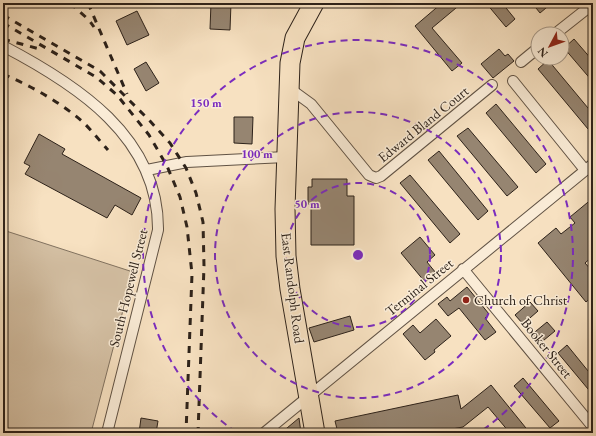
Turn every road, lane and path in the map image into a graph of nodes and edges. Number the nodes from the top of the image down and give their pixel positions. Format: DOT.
graph roads {
  1 [pos="314,3"];
  2 [pos="593,4"];
  3 [pos="565,26"];
  4 [pos="3,46"];
  5 [pos="530,55"];
  6 [pos="521,62"];
  7 [pos="513,81"];
  8 [pos="492,85"];
  9 [pos="289,88"];
  10 [pos="286,157"];
  11 [pos="589,167"];
  12 [pos="146,170"];
  13 [pos="463,269"];
  14 [pos="308,397"];
  15 [pos="593,427"];
  16 [pos="107,433"];
  17 [pos="264,433"];
  18 [pos="314,433"];
  1 -- 9 [label="highway, East Randolph Road"];
  2 -- 3 [label="street"];
  4 -- 12 [label="street, South Hopewell Street"];
  5 -- 6 [label="street"];
  7 -- 11 [label="street"];
  8 -- 9 [label="street, Edward Bland Court"];
  9 -- 10 [label="highway, East Randolph Road"];
  10 -- 12 [label="street"];
  10 -- 14 [label="highway, East Randolph Road"];
  11 -- 13 [label="street, Terminal Street"];
  12 -- 16 [label="street, South Hopewell Street"];
  13 -- 14 [label="street, Terminal Street"];
  13 -- 15 [label="street, Booker Street"];
  14 -- 17 [label="street, Terminal Street"];
  14 -- 18 [label="highway, East Randolph Road"];
}
